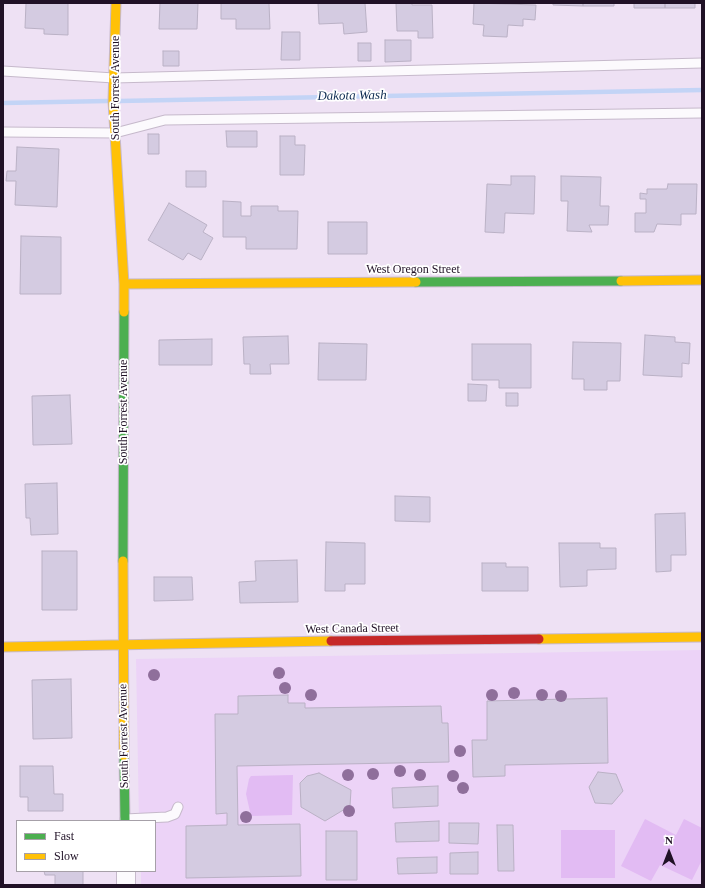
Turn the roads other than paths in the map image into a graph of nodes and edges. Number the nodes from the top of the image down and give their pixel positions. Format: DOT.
graph roads {
  1 [pos="116,3"];
  2 [pos="702,63"];
  3 [pos="3,71"];
  4 [pos="114,78"];
  5 [pos="702,113"];
  6 [pos="3,132"];
  7 [pos="115,133"];
  8 [pos="702,280"];
  9 [pos="124,284"];
  10 [pos="702,637"];
  11 [pos="123,644"];
  12 [pos="3,647"];
  13 [pos="178,807"];
  14 [pos="125,820"];
  15 [pos="126,872"];
  16 [pos="126,885"];
  1 -- 4 [label="street, South Forrest Avenue"];
  2 -- 4 [label="lane"];
  3 -- 4 [label="lane"];
  4 -- 7 [label="street, South Forrest Avenue"];
  5 -- 7 [label="lane"];
  6 -- 7 [label="lane"];
  7 -- 9 [label="street, South Forrest Avenue"];
  8 -- 9 [label="street, West Oregon Street"];
  9 -- 11 [label="street, South Forrest Avenue"];
  10 -- 11 [label="street, West Canada Street"];
  11 -- 12 [label="street, West Canada Street"];
  11 -- 14 [label="street, South Forrest Avenue"];
  13 -- 14 [label="lane"];
  15 -- 16 [label="street"];
}
